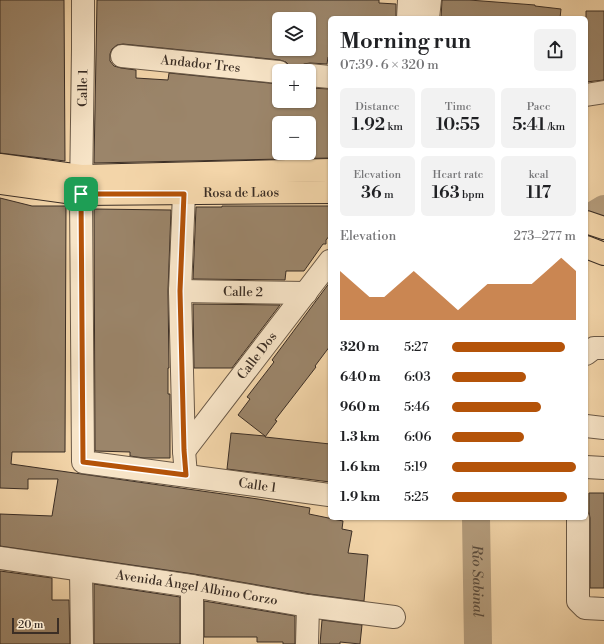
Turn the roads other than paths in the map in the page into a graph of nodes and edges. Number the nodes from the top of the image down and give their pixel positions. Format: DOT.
graph roads {
  1 [pos="83,0"];
  2 [pos="409,0"];
  3 [pos="430,0"];
  4 [pos="408,16"];
  5 [pos="428,16"];
  6 [pos="122,56"];
  7 [pos="272,71"];
  8 [pos="316,76"];
  9 [pos="328,77"];
  10 [pos="604,92"];
  11 [pos="588,95"];
  12 [pos="0,165"];
  13 [pos="328,170"];
  14 [pos="0,183"];
  15 [pos="81,185"];
  16 [pos="328,192"];
  17 [pos="184,194"];
  18 [pos="588,223"];
  19 [pos="604,228"];
  20 [pos="588,248"];
  21 [pos="604,254"];
  22 [pos="328,264"];
  23 [pos="180,291"];
  24 [pos="306,293"];
  25 [pos="604,348"];
  26 [pos="588,352"];
  27 [pos="588,426"];
  28 [pos="604,428"];
  29 [pos="184,450"];
  30 [pos="588,467"];
  31 [pos="604,468"];
  32 [pos="186,475"];
  33 [pos="328,495"];
  34 [pos="578,520"];
  35 [pos="0,558"];
  36 [pos="81,570"];
  37 [pos="192,586"];
  38 [pos="308,606"];
  39 [pos="604,609"];
  40 [pos="394,617"];
  41 [pos="82,644"];
  42 [pos="192,644"];
  43 [pos="307,644"];
  1 -- 15 [label="street, Calle 1"];
  2 -- 4 [label="street"];
  3 -- 5 [label="street"];
  6 -- 7 [label="street, Andador Tres"];
  8 -- 9 [label="street"];
  10 -- 11 [label="street"];
  12 -- 15 [label="main road"];
  13 -- 15 [label="main road, Rosa de Laos"];
  14 -- 15 [label="main road"];
  15 -- 17 [label="main road, Rosa de Laos"];
  15 -- 32 [label="street, Calle 1"];
  16 -- 17 [label="main road, Rosa de Laos"];
  17 -- 23 [label="street"];
  18 -- 19 [label="main road"];
  20 -- 21 [label="main road"];
  22 -- 24 [label="street, Calle Dos"];
  23 -- 24 [label="street, Calle 2"];
  23 -- 29 [label="street"];
  24 -- 29 [label="street, Calle Dos"];
  25 -- 26 [label="street"];
  27 -- 28 [label="street"];
  29 -- 32 [label="street"];
  30 -- 31 [label="street"];
  32 -- 33 [label="street, Calle 1"];
  34 -- 39 [label="street"];
  35 -- 36 [label="street, Avenida Ángel Albino Corzo"];
  36 -- 37 [label="street, Avenida Ángel Albino Corzo"];
  36 -- 41 [label="street"];
  37 -- 38 [label="street, Avenida Ángel Albino Corzo"];
  37 -- 42 [label="street"];
  38 -- 40 [label="street, Avenida Ángel Albino Corzo"];
  38 -- 43 [label="street"];
}
